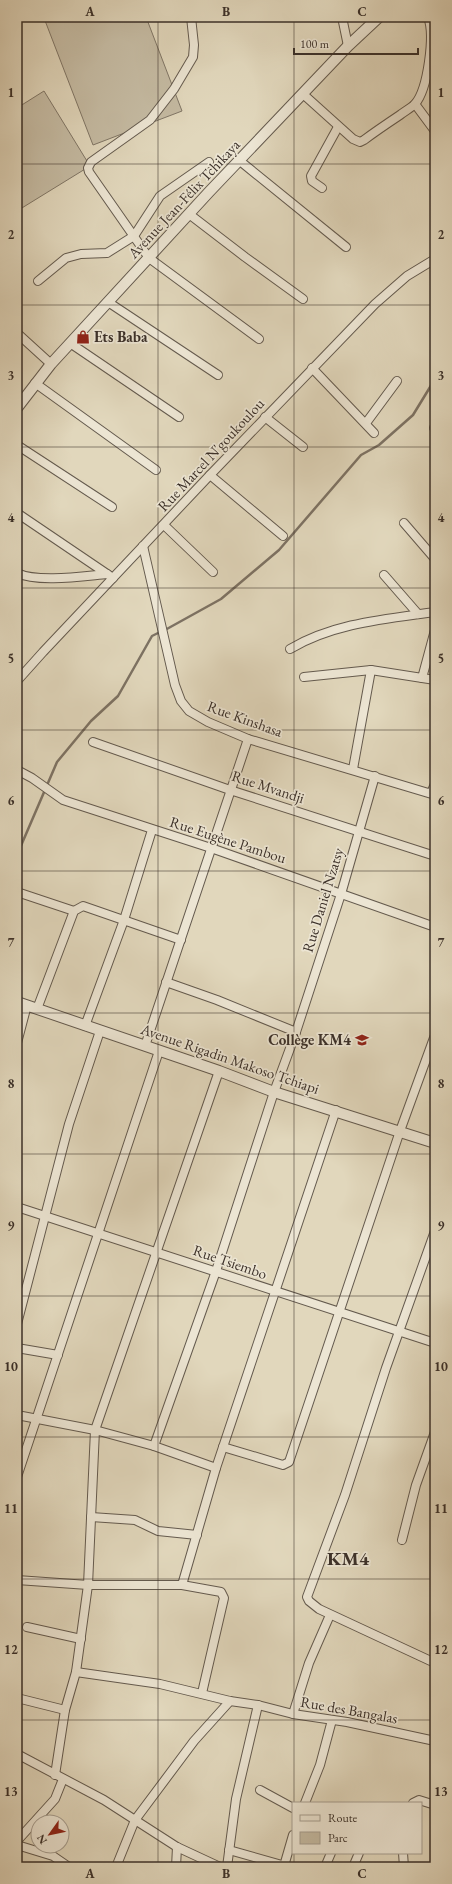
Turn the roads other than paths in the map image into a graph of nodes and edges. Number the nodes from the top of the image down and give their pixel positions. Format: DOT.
graph roads {
  1 [pos="191,17"];
  2 [pos="342,17"];
  3 [pos="379,17"];
  4 [pos="428,17"];
  5 [pos="348,46"];
  6 [pos="303,94"];
  7 [pos="415,104"];
  8 [pos="338,127"];
  9 [pos="435,131"];
  10 [pos="240,161"];
  11 [pos="209,162"];
  12 [pos="322,188"];
  13 [pos="189,214"];
  14 [pos="134,236"];
  15 [pos="346,247"];
  16 [pos="149,258"];
  17 [pos="435,259"];
  18 [pos="38,281"];
  19 [pos="303,299"];
  20 [pos="108,302"];
  21 [pos="17,333"];
  22 [pos="259,339"];
  23 [pos="70,343"];
  24 [pos="50,364"];
  25 [pos="312,368"];
  26 [pos="218,375"];
  27 [pos="398,381"];
  28 [pos="35,383"];
  29 [pos="17,407"];
  30 [pos="179,417"];
  31 [pos="265,417"];
  32 [pos="366,423"];
  33 [pos="374,433"];
  34 [pos="17,445"];
  35 [pos="303,447"];
  36 [pos="156,470"];
  37 [pos="210,475"];
  38 [pos="112,507"];
  39 [pos="17,513"];
  40 [pos="404,523"];
  41 [pos="164,525"];
  42 [pos="283,536"];
  43 [pos="143,546"];
  44 [pos="435,558"];
  45 [pos="213,572"];
  46 [pos="17,573"];
  47 [pos="384,575"];
  48 [pos="110,576"];
  49 [pos="435,612"];
  50 [pos="418,614"];
  51 [pos="435,630"];
  52 [pos="290,649"];
  53 [pos="371,670"];
  54 [pos="304,677"];
  55 [pos="422,678"];
  56 [pos="435,680"];
  57 [pos="17,681"];
  58 [pos="248,738"];
  59 [pos="93,742"];
  60 [pos="353,769"];
  61 [pos="17,770"];
  62 [pos="375,776"];
  63 [pos="435,784"];
  64 [pos="230,790"];
  65 [pos="433,794"];
  66 [pos="152,830"];
  67 [pos="358,831"];
  68 [pos="211,848"];
  69 [pos="435,856"];
  70 [pos="17,892"];
  71 [pos="341,894"];
  72 [pos="74,911"];
  73 [pos="124,920"];
  74 [pos="435,927"];
  75 [pos="181,940"];
  76 [pos="166,982"];
  77 [pos="17,1002"];
  78 [pos="32,1007"];
  79 [pos="85,1026"];
  80 [pos="100,1031"];
  81 [pos="296,1032"];
  82 [pos="435,1036"];
  83 [pos="17,1043"];
  84 [pos="145,1046"];
  85 [pos="159,1051"];
  86 [pos="219,1071"];
  87 [pos="274,1092"];
  88 [pos="336,1110"];
  89 [pos="400,1131"];
  90 [pos="435,1143"];
  91 [pos="17,1207"];
  92 [pos="44,1215"];
  93 [pos="435,1231"];
  94 [pos="98,1232"];
  95 [pos="156,1252"];
  96 [pos="216,1271"];
  97 [pos="276,1292"];
  98 [pos="20,1301"];
  99 [pos="340,1313"];
  100 [pos="17,1324"];
  101 [pos="400,1331"];
  102 [pos="435,1343"];
  103 [pos="17,1348"];
  104 [pos="58,1355"];
  105 [pos="17,1415"];
  106 [pos="37,1420"];
  107 [pos="95,1430"];
  108 [pos="435,1432"];
  109 [pos="154,1446"];
  110 [pos="223,1447"];
  111 [pos="216,1468"];
  112 [pos="17,1477"];
  113 [pos="91,1517"];
  114 [pos="197,1535"];
  115 [pos="402,1540"];
  116 [pos="17,1580"];
  117 [pos="88,1585"];
  118 [pos="182,1585"];
  119 [pos="330,1614"];
  120 [pos="27,1627"];
  121 [pos="81,1639"];
  122 [pos="435,1663"];
  123 [pos="76,1672"];
  124 [pos="202,1693"];
  125 [pos="17,1698"];
  126 [pos="230,1701"];
  127 [pos="258,1705"];
  128 [pos="65,1710"];
  129 [pos="293,1714"];
  130 [pos="332,1720"];
  131 [pos="435,1741"];
  132 [pos="17,1754"];
  133 [pos="55,1775"];
  134 [pos="63,1779"];
  135 [pos="260,1790"];
  136 [pos="305,1802"];
  137 [pos="415,1802"];
  138 [pos="435,1805"];
  139 [pos="292,1807"];
  140 [pos="135,1820"];
  141 [pos="292,1840"];
  142 [pos="17,1841"];
  143 [pos="17,1845"];
  144 [pos="177,1847"];
  145 [pos="229,1850"];
  146 [pos="331,1854"];
  147 [pos="359,1854"];
  148 [pos="403,1854"];
  149 [pos="287,1866"];
  150 [pos="69,1867"];
  151 [pos="116,1867"];
  152 [pos="176,1867"];
  153 [pos="220,1867"];
  154 [pos="228,1867"];
  155 [pos="325,1867"];
  156 [pos="354,1867"];
  157 [pos="404,1867"];
  1 -- 14 [label="street"];
  2 -- 5 [label="street"];
  3 -- 5 [label="street, Avenue Jean-Félix Tchikaya"];
  4 -- 7 [label="street"];
  5 -- 6 [label="street, Avenue Jean-Félix Tchikaya"];
  6 -- 8 [label="street"];
  6 -- 10 [label="street, Avenue Jean-Félix Tchikaya"];
  7 -- 8 [label="street"];
  7 -- 9 [label="street"];
  8 -- 12 [label="street"];
  10 -- 13 [label="street, Avenue Jean-Félix Tchikaya"];
  10 -- 15 [label="street"];
  11 -- 14 [label="street"];
  13 -- 16 [label="street, Avenue Jean-Félix Tchikaya"];
  13 -- 19 [label="street"];
  14 -- 16 [label="street"];
  14 -- 18 [label="street"];
  16 -- 20 [label="street, Avenue Jean-Félix Tchikaya"];
  16 -- 22 [label="street"];
  17 -- 25 [label="street, Rue Marcel N'goukoulou"];
  20 -- 23 [label="street, Avenue Jean-Félix Tchikaya"];
  20 -- 26 [label="street"];
  21 -- 24 [label="street"];
  23 -- 24 [label="street, Avenue Jean-Félix Tchikaya"];
  23 -- 30 [label="street"];
  24 -- 28 [label="street, Avenue Jean-Félix Tchikaya"];
  25 -- 31 [label="street, Rue Marcel N'goukoulou"];
  25 -- 32 [label="street"];
  27 -- 32 [label="street"];
  28 -- 29 [label="street, Avenue Jean-Félix Tchikaya"];
  28 -- 36 [label="street"];
  31 -- 35 [label="street"];
  31 -- 37 [label="street, Rue Marcel N'goukoulou"];
  32 -- 33 [label="street"];
  34 -- 38 [label="street"];
  37 -- 41 [label="street, Rue Marcel N'goukoulou"];
  37 -- 42 [label="street"];
  39 -- 48 [label="street"];
  40 -- 44 [label="street"];
  41 -- 43 [label="street, Rue Marcel N'goukoulou"];
  41 -- 45 [label="street"];
  43 -- 48 [label="street, Rue Marcel N'goukoulou"];
  43 -- 58 [label="street, Rue Kinshasa"];
  46 -- 48 [label="street"];
  47 -- 50 [label="street"];
  48 -- 57 [label="street, Rue Marcel N'goukoulou"];
  49 -- 50 [label="street"];
  50 -- 52 [label="street"];
  51 -- 55 [label="street"];
  53 -- 54 [label="street"];
  53 -- 55 [label="street"];
  53 -- 60 [label="street"];
  55 -- 56 [label="street"];
  58 -- 60 [label="street, Rue Kinshasa"];
  58 -- 64 [label="street"];
  59 -- 64 [label="street, Rue Mvandji"];
  60 -- 62 [label="street, Rue Kinshasa"];
  61 -- 66 [label="street, Rue Eugène Pambou"];
  62 -- 65 [label="street, Rue Kinshasa"];
  62 -- 67 [label="street, Rue Daniel Nzatsy"];
  63 -- 65 [label="street"];
  64 -- 67 [label="street, Rue Mvandji"];
  64 -- 68 [label="street"];
  66 -- 68 [label="street, Rue Eugène Pambou"];
  66 -- 73 [label="street"];
  67 -- 69 [label="street, Rue Mvandji"];
  67 -- 71 [label="street, Rue Daniel Nzatsy"];
  68 -- 71 [label="street, Rue Eugène Pambou"];
  68 -- 75 [label="street"];
  70 -- 72 [label="street"];
  71 -- 74 [label="street, Rue Eugène Pambou"];
  71 -- 81 [label="street, Rue Daniel Nzatsy"];
  72 -- 73 [label="street"];
  72 -- 78 [label="street"];
  73 -- 75 [label="street"];
  73 -- 79 [label="street"];
  75 -- 76 [label="street"];
  76 -- 81 [label="street"];
  76 -- 84 [label="street"];
  77 -- 78 [label="street, Avenue Rigadin Makoso Tchiapi"];
  78 -- 79 [label="street, Avenue Rigadin Makoso Tchiapi"];
  78 -- 83 [label="street"];
  79 -- 80 [label="street, Avenue Rigadin Makoso Tchiapi"];
  80 -- 84 [label="street, Avenue Rigadin Makoso Tchiapi"];
  80 -- 92 [label="street"];
  81 -- 87 [label="street, Rue Daniel Nzatsy"];
  82 -- 89 [label="street"];
  84 -- 85 [label="street, Avenue Rigadin Makoso Tchiapi"];
  85 -- 86 [label="street, Avenue Rigadin Makoso Tchiapi"];
  85 -- 94 [label="street"];
  86 -- 87 [label="street, Avenue Rigadin Makoso Tchiapi"];
  86 -- 95 [label="street"];
  87 -- 88 [label="street, Avenue Rigadin Makoso Tchiapi"];
  87 -- 96 [label="street, Rue Daniel Nzatsy"];
  88 -- 89 [label="street, Avenue Rigadin Makoso Tchiapi"];
  88 -- 97 [label="street"];
  89 -- 90 [label="street, Avenue Rigadin Makoso Tchiapi"];
  89 -- 99 [label="street"];
  91 -- 92 [label="street, Rue Tsiembo"];
  92 -- 94 [label="street, Rue Tsiembo"];
  92 -- 98 [label="street"];
  93 -- 101 [label="street"];
  94 -- 95 [label="street, Rue Tsiembo"];
  94 -- 104 [label="street"];
  95 -- 96 [label="street, Rue Tsiembo"];
  95 -- 107 [label="street"];
  96 -- 97 [label="street, Rue Tsiembo"];
  96 -- 109 [label="street, Rue Daniel Nzatsy"];
  97 -- 99 [label="street, Rue Tsiembo"];
  97 -- 110 [label="street"];
  98 -- 100 [label="street"];
  99 -- 101 [label="street, Rue Tsiembo"];
  99 -- 110 [label="street"];
  101 -- 102 [label="street, Rue Tsiembo"];
  101 -- 119 [label="street"];
  103 -- 104 [label="street"];
  104 -- 106 [label="street"];
  105 -- 106 [label="street"];
  106 -- 107 [label="street"];
  106 -- 112 [label="street"];
  107 -- 109 [label="street"];
  107 -- 113 [label="street"];
  108 -- 115 [label="street"];
  109 -- 111 [label="street"];
  110 -- 111 [label="street"];
  111 -- 114 [label="street"];
  113 -- 114 [label="street"];
  113 -- 117 [label="street"];
  114 -- 118 [label="street"];
  116 -- 117 [label="street"];
  117 -- 118 [label="street"];
  117 -- 121 [label="street"];
  118 -- 124 [label="street"];
  119 -- 122 [label="street"];
  119 -- 129 [label="street"];
  120 -- 121 [label="street"];
  121 -- 123 [label="street"];
  123 -- 124 [label="street, Rue des Bangalas"];
  123 -- 128 [label="street"];
  124 -- 126 [label="street, Rue des Bangalas"];
  125 -- 128 [label="street"];
  126 -- 127 [label="street, Rue des Bangalas"];
  126 -- 140 [label="street"];
  127 -- 129 [label="street, Rue des Bangalas"];
  127 -- 145 [label="street"];
  128 -- 133 [label="street"];
  129 -- 130 [label="street, Rue des Bangalas"];
  130 -- 131 [label="street, Rue des Bangalas"];
  130 -- 136 [label="street"];
  132 -- 133 [label="street"];
  133 -- 134 [label="street"];
  134 -- 140 [label="street"];
  134 -- 142 [label="street"];
  135 -- 139 [label="street"];
  137 -- 138 [label="street"];
  140 -- 144 [label="street"];
  140 -- 151 [label="street"];
  141 -- 149 [label="street"];
  143 -- 150 [label="street"];
  144 -- 152 [label="street"];
  144 -- 153 [label="street"];
  145 -- 149 [label="street"];
  145 -- 154 [label="street"];
  146 -- 155 [label="street"];
  147 -- 156 [label="street"];
  148 -- 157 [label="street"];
}
